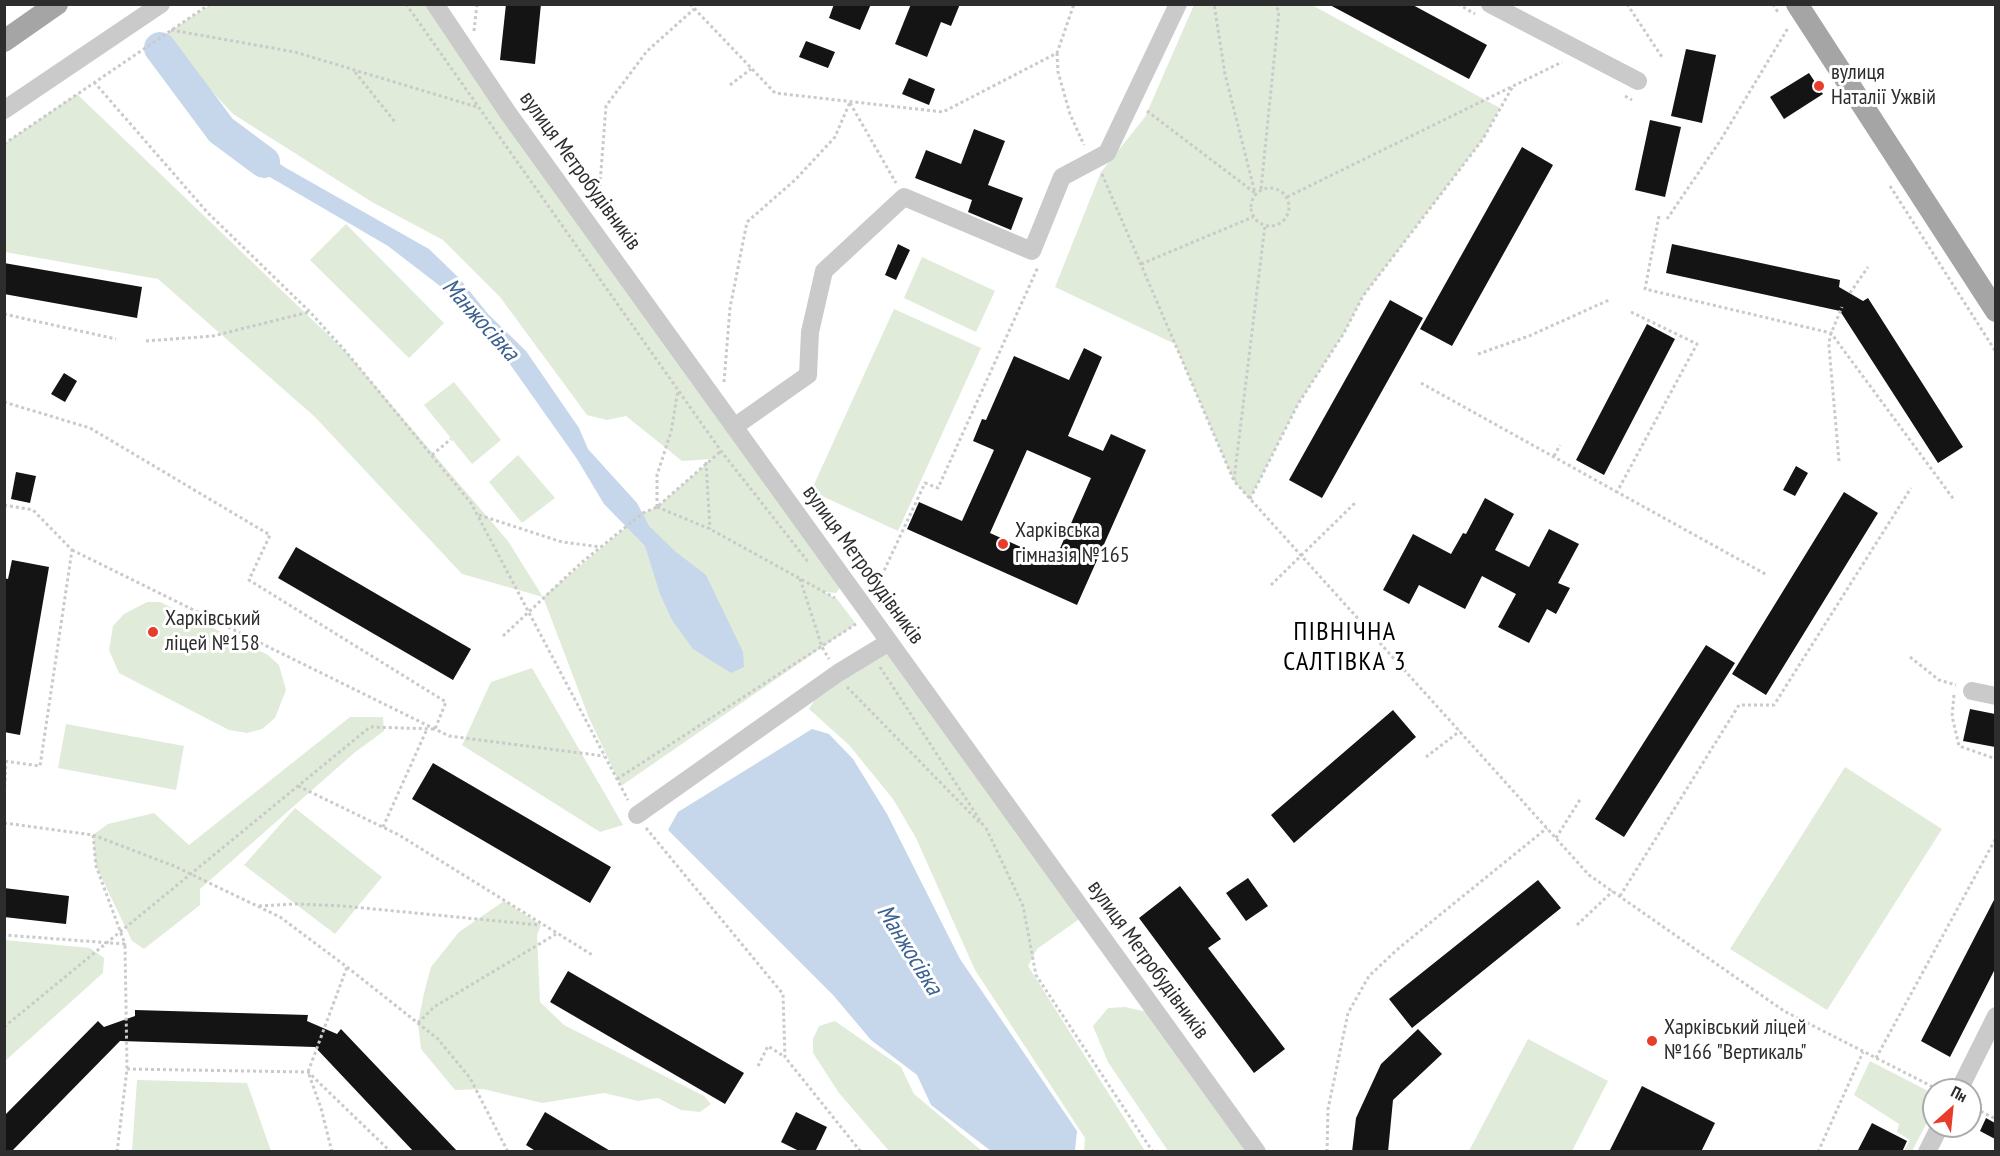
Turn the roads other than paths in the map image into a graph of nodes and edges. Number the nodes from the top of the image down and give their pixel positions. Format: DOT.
graph roads {
  1 [pos="57,4"];
  2 [pos="161,4"];
  3 [pos="435,4"];
  4 [pos="1178,4"];
  5 [pos="1490,4"];
  6 [pos="1797,4"];
  7 [pos="5,40"];
  8 [pos="1638,81"];
  9 [pos="4,110"];
  10 [pos="1995,311"];
  11 [pos="734,427"];
  12 [pos="889,642"];
  13 [pos="1963,688"];
  14 [pos="1995,696"];
  15 [pos="637,815"];
  16 [pos="1995,1016"];
  17 [pos="1965,1078"];
  18 [pos="1934,1138"];
  19 [pos="1257,1152"];
  20 [pos="1927,1152"];
  1 -- 7 [label="main road"];
  2 -- 9 [label="street"];
  3 -- 11 [label="street, вулиця Метробудівників"];
  4 -- 11 [label="street"];
  5 -- 8 [label="street"];
  6 -- 10 [label="main road"];
  11 -- 12 [label="street, вулиця Метробудівників"];
  12 -- 15 [label="street, bridge"];
  12 -- 19 [label="street, вулиця Метробудівників"];
  13 -- 14 [label="street"];
  16 -- 17 [label="street"];
  18 -- 20 [label="street"];
}
